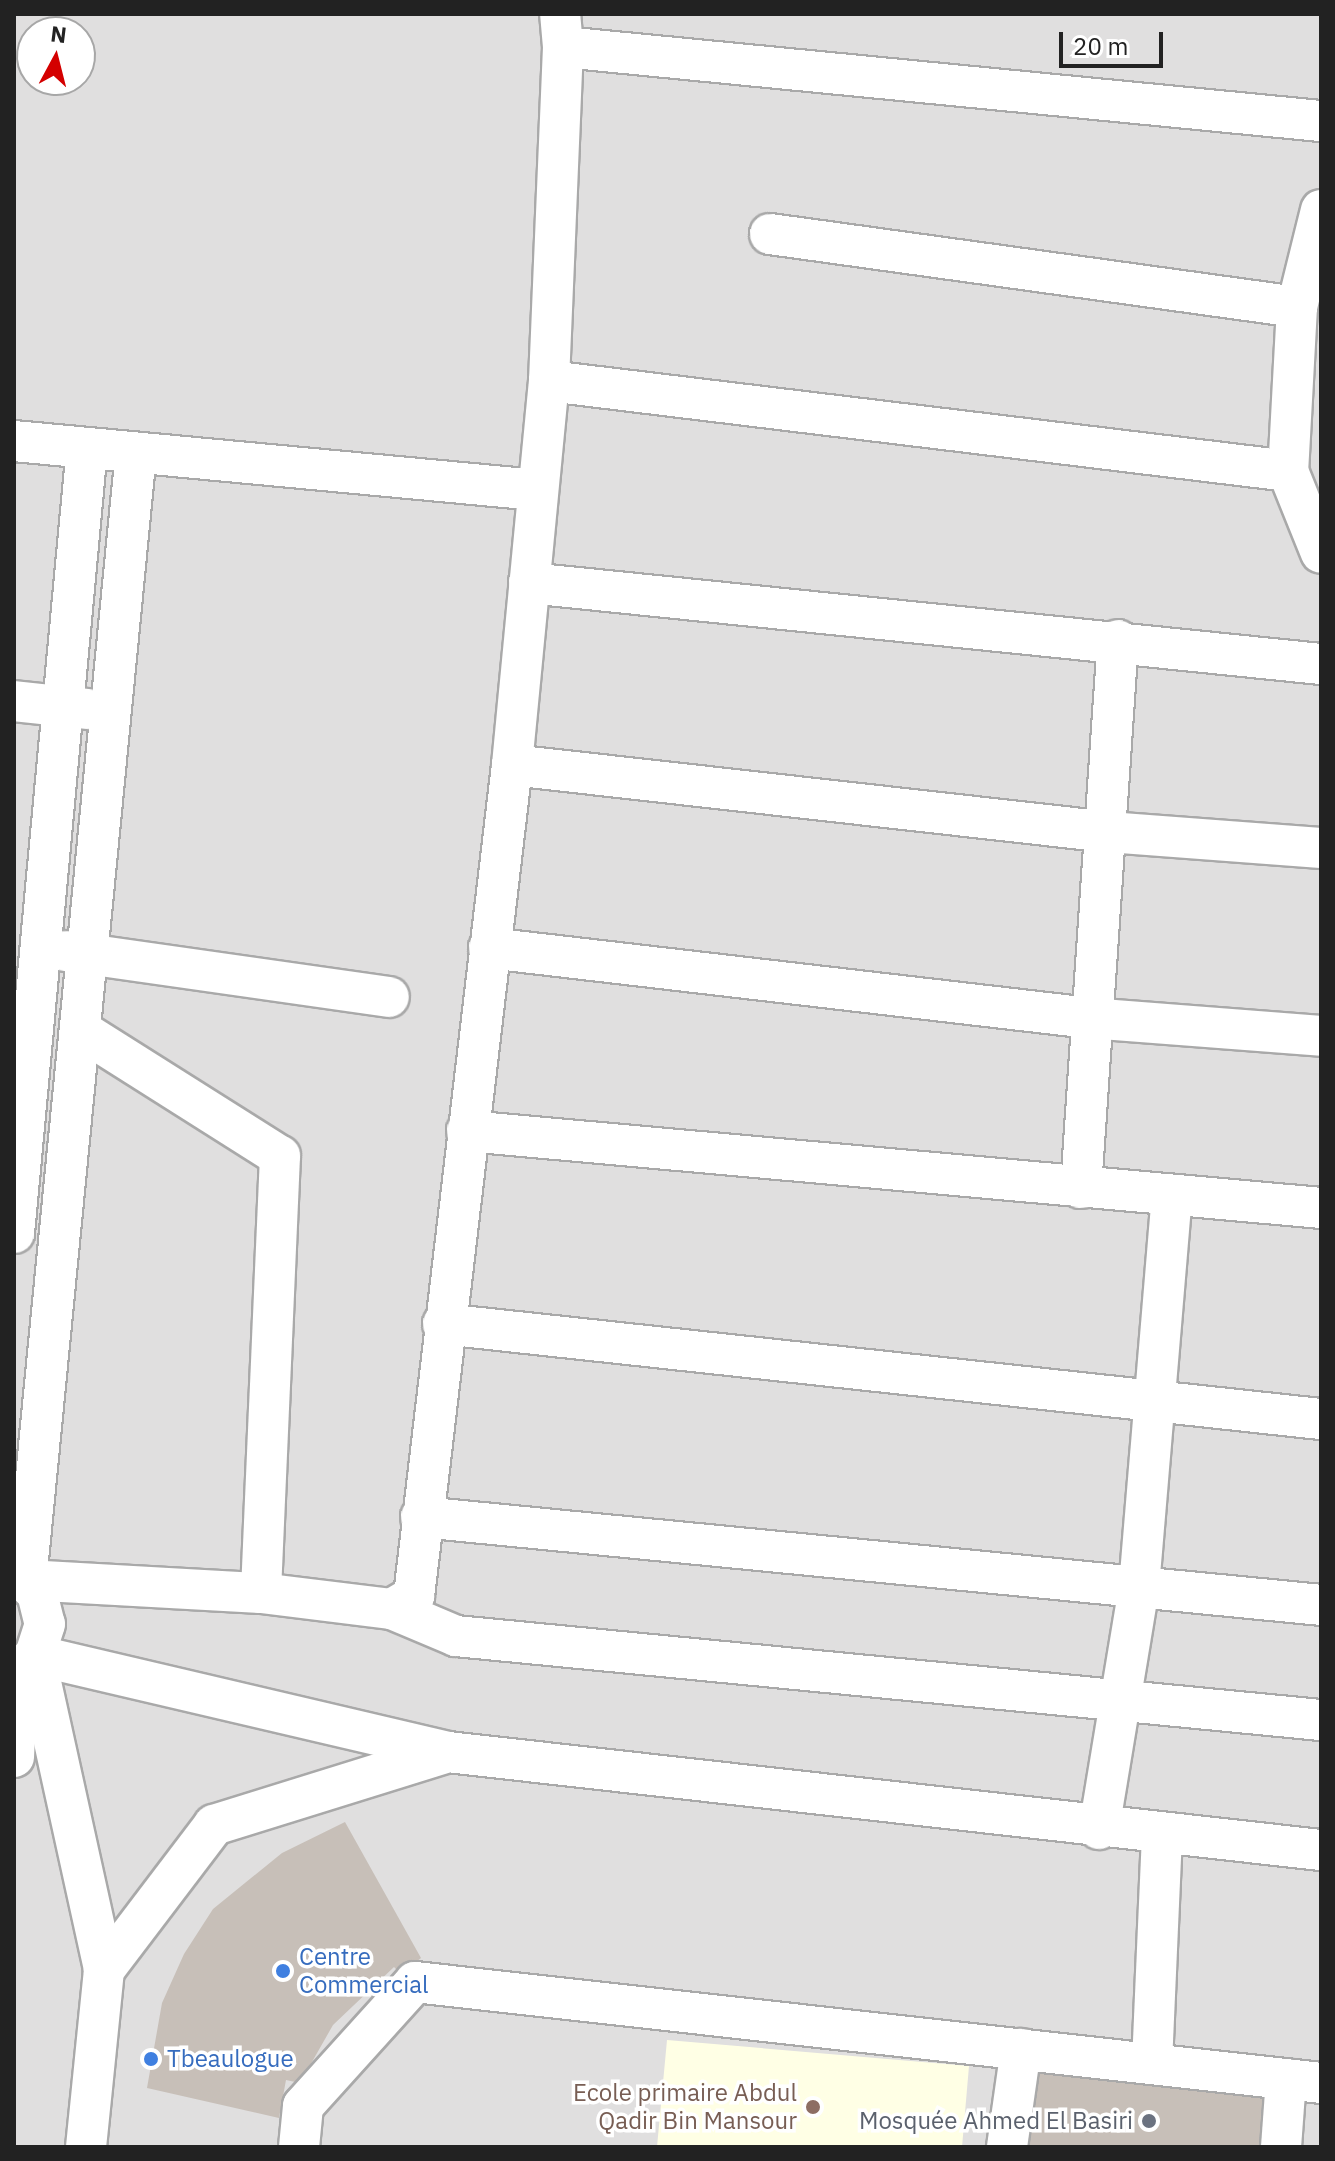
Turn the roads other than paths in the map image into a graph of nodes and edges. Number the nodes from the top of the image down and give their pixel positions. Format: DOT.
graph roads {
  1 [pos="562,30"];
  2 [pos="1321,121"];
  3 [pos="1321,210"];
  4 [pos="770,234"];
  5 [pos="1314,257"];
  6 [pos="1297,307"];
  7 [pos="549,381"];
  8 [pos="14,441"];
  9 [pos="87,448"];
  10 [pos="136,453"];
  11 [pos="1288,471"];
  12 [pos="536,490"];
  13 [pos="1321,553"];
  14 [pos="529,583"];
  15 [pos="1118,640"];
  16 [pos="1321,664"];
  17 [pos="14,701"];
  18 [pos="63,707"];
  19 [pos="112,711"];
  20 [pos="512,765"];
  21 [pos="1108,832"];
  22 [pos="1321,848"];
  23 [pos="27,948"];
  24 [pos="489,948"];
  25 [pos="90,952"];
  26 [pos="389,997"];
  27 [pos="1089,1018"];
  28 [pos="82,1031"];
  29 [pos="1321,1036"];
  30 [pos="467,1131"];
  31 [pos="1081,1188"];
  32 [pos="1172,1196"];
  33 [pos="1321,1208"];
  34 [pos="14,1224"];
  35 [pos="64,1230"];
  36 [pos="14,1233"];
  37 [pos="443,1324"];
  38 [pos="1154,1402"];
  39 [pos="1321,1419"];
  40 [pos="421,1517"];
  41 [pos="20,1576"];
  42 [pos="1139,1587"];
  43 [pos="261,1593"];
  44 [pos="1321,1605"];
  45 [pos="392,1609"];
  46 [pos="22,1667"];
  47 [pos="1121,1701"];
  48 [pos="1321,1720"];
  49 [pos="448,1752"];
  50 [pos="14,1757"];
  51 [pos="1099,1829"];
  52 [pos="1162,1834"];
  53 [pos="1321,1850"];
  54 [pos="104,1970"];
  55 [pos="1021,2049"];
  56 [pos="1152,2064"];
  57 [pos="1303,2081"];
  58 [pos="86,2147"];
  59 [pos="299,2147"];
  60 [pos="1007,2147"];
  61 [pos="1281,2147"];
  1 -- 2 [label="street"];
  1 -- 7 [label="street"];
  3 -- 5 [label="street"];
  4 -- 6 [label="street"];
  5 -- 6 [label="street"];
  6 -- 11 [label="street"];
  7 -- 11 [label="street"];
  7 -- 12 [label="street"];
  8 -- 9 [label="street"];
  9 -- 10 [label="street"];
  9 -- 18 [label="street"];
  10 -- 12 [label="street"];
  10 -- 19 [label="street"];
  11 -- 13 [label="street"];
  12 -- 14 [label="street"];
  14 -- 15 [label="street"];
  14 -- 20 [label="street"];
  15 -- 16 [label="street"];
  15 -- 21 [label="street"];
  17 -- 18 [label="street"];
  18 -- 19 [label="street"];
  18 -- 23 [label="street"];
  19 -- 25 [label="street"];
  20 -- 21 [label="street"];
  20 -- 24 [label="street"];
  21 -- 22 [label="street"];
  21 -- 27 [label="street"];
  23 -- 25 [label="street"];
  23 -- 34 [label="street"];
  24 -- 27 [label="street"];
  24 -- 30 [label="street"];
  25 -- 26 [label="street"];
  25 -- 28 [label="street"];
  27 -- 29 [label="street"];
  27 -- 31 [label="street"];
  28 -- 35 [label="street"];
  28 -- 43 [label="street"];
  30 -- 31 [label="street"];
  30 -- 37 [label="street"];
  31 -- 32 [label="street"];
  32 -- 33 [label="street"];
  32 -- 38 [label="street"];
  34 -- 35 [label="street"];
  34 -- 36 [label="street"];
  35 -- 41 [label="street"];
  37 -- 38 [label="street"];
  37 -- 40 [label="street"];
  38 -- 39 [label="street"];
  38 -- 42 [label="street"];
  40 -- 42 [label="street"];
  40 -- 45 [label="street"];
  41 -- 43 [label="street"];
  41 -- 46 [label="street"];
  42 -- 44 [label="street"];
  42 -- 47 [label="street"];
  43 -- 45 [label="street"];
  45 -- 47 [label="street"];
  46 -- 49 [label="street"];
  46 -- 50 [label="street"];
  46 -- 54 [label="street"];
  47 -- 48 [label="street"];
  47 -- 51 [label="street"];
  49 -- 51 [label="street"];
  49 -- 54 [label="street"];
  51 -- 52 [label="street"];
  52 -- 53 [label="street"];
  52 -- 56 [label="street"];
  54 -- 58 [label="street"];
  55 -- 56 [label="street"];
  55 -- 59 [label="street"];
  55 -- 60 [label="street"];
  56 -- 57 [label="street"];
  57 -- 61 [label="street"];
}
